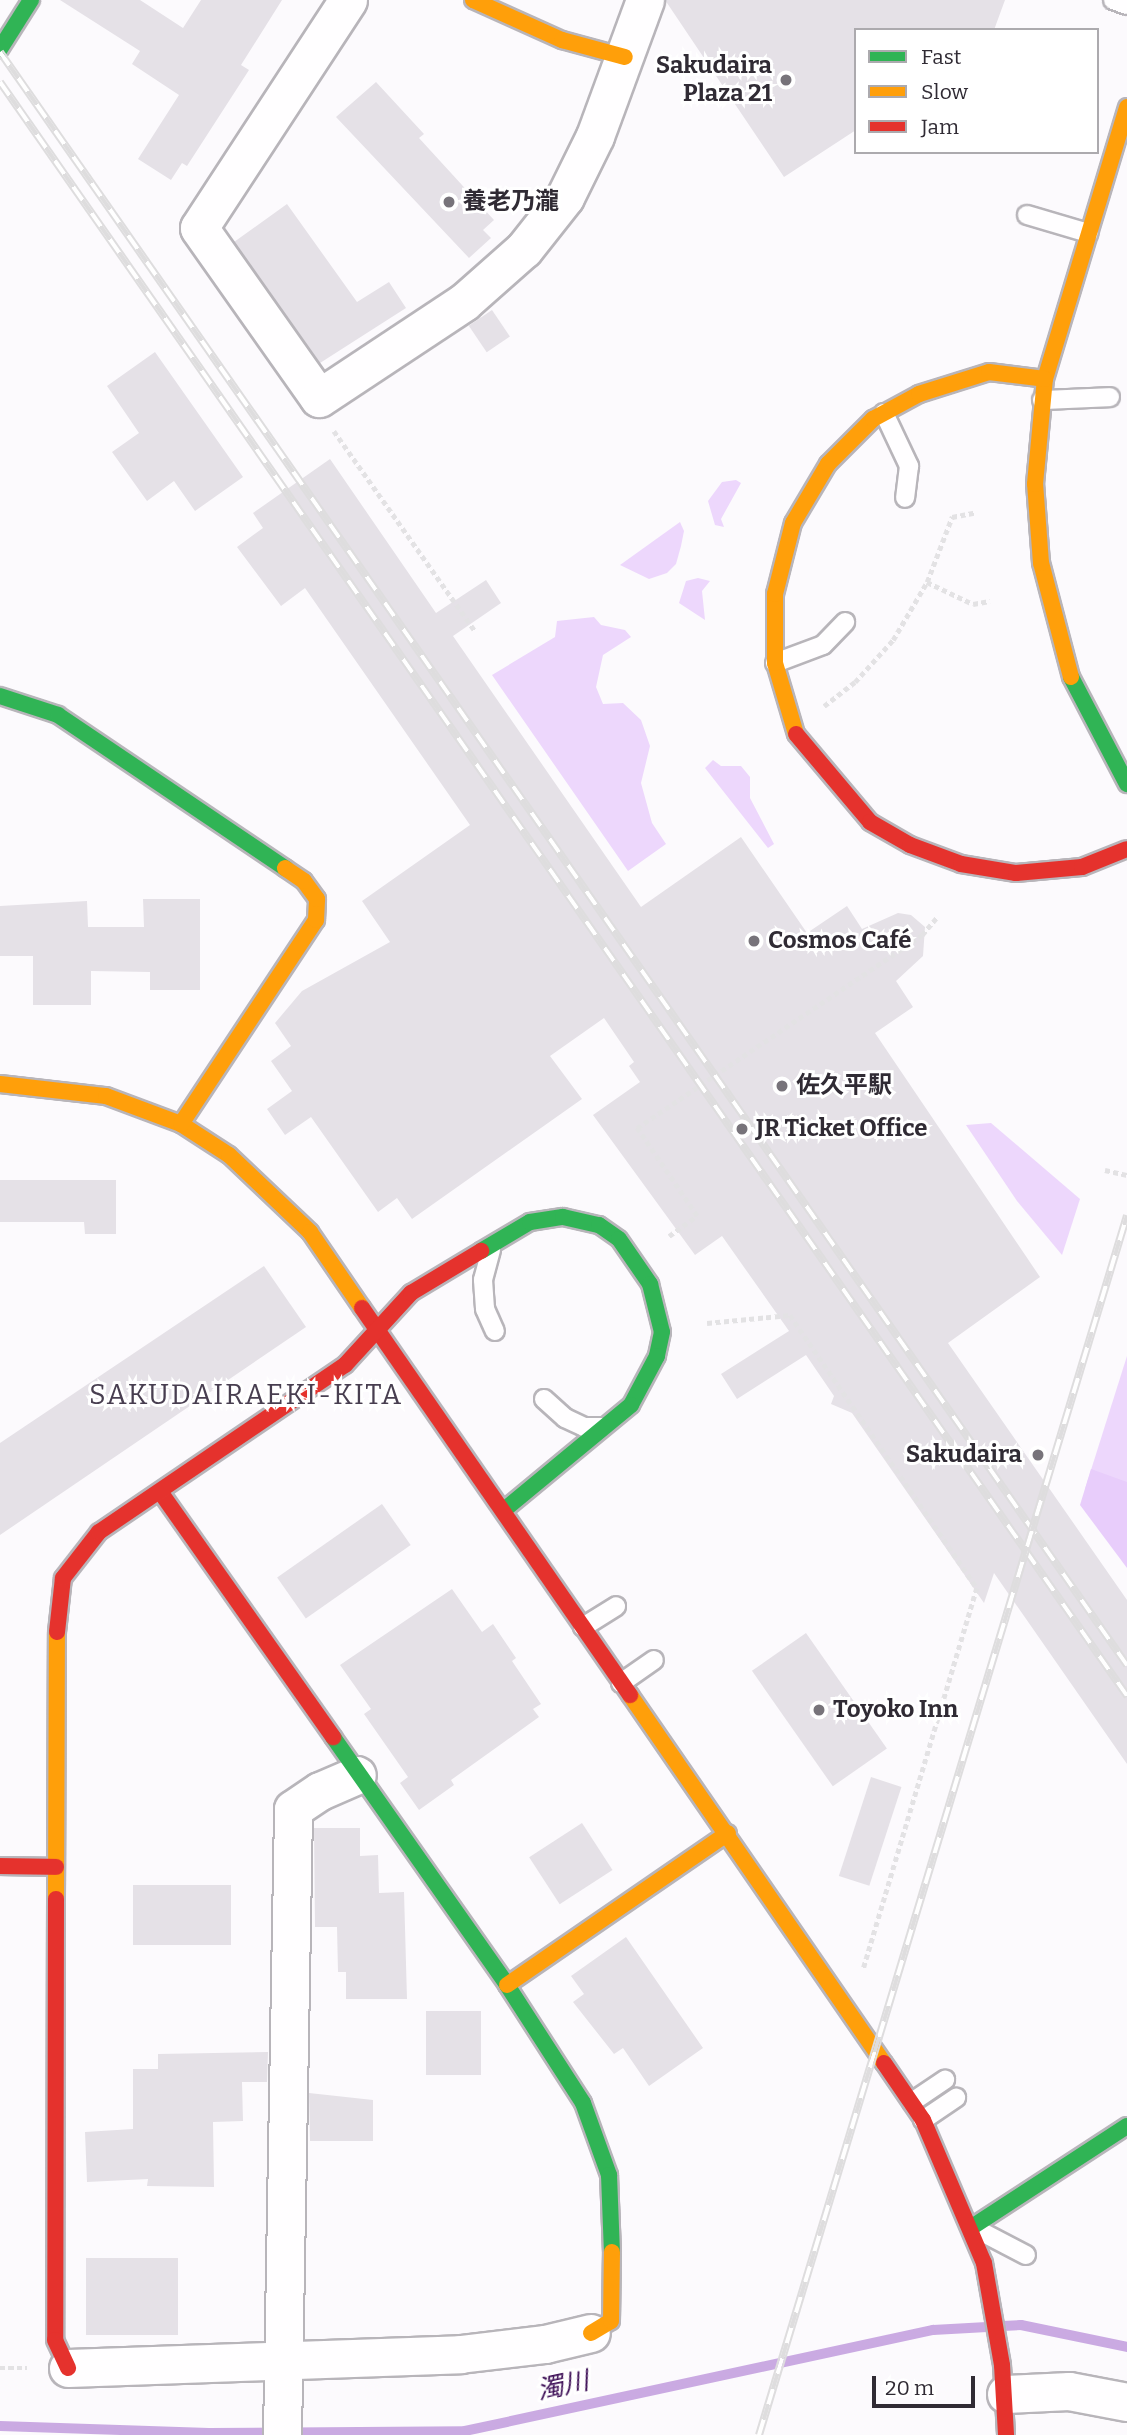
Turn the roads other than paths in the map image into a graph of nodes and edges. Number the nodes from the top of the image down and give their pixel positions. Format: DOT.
graph roads {
  1 [pos="31,0"];
  2 [pos="348,0"];
  3 [pos="473,0"];
  4 [pos="645,0"];
  5 [pos="1113,0"];
  6 [pos="1127,5"];
  7 [pos="0,49"];
  8 [pos="625,57"];
  9 [pos="1127,107"];
  10 [pos="1027,215"];
  11 [pos="1087,233"];
  12 [pos="1045,379"];
  13 [pos="1110,397"];
  14 [pos="1042,400"];
  15 [pos="884,413"];
  16 [pos="905,498"];
  17 [pos="845,622"];
  18 [pos="775,663"];
  19 [pos="0,696"];
  20 [pos="1127,785"];
  21 [pos="1127,849"];
  22 [pos="0,1084"];
  23 [pos="181,1124"];
  24 [pos="493,1244"];
  25 [pos="495,1331"];
  26 [pos="380,1332"];
  27 [pos="544,1399"];
  28 [pos="612,1424"];
  29 [pos="161,1493"];
  30 [pos="504,1510"];
  31 [pos="616,1606"];
  32 [pos="583,1628"];
  33 [pos="654,1660"];
  34 [pos="621,1683"];
  35 [pos="357,1775"];
  36 [pos="728,1833"];
  37 [pos="0,1866"];
  38 [pos="56,1867"];
  39 [pos="507,1985"];
  40 [pos="945,2080"];
  41 [pos="956,2098"];
  42 [pos="912,2102"];
  43 [pos="923,2120"];
  44 [pos="1127,2126"];
  45 [pos="972,2227"];
  46 [pos="1026,2255"];
  47 [pos="592,2333"];
  48 [pos="285,2362"];
  49 [pos="68,2368"];
  50 [pos="1004,2379"];
  51 [pos="1127,2402"];
  52 [pos="283,2422"];
  53 [pos="1006,2435"];
  1 -- 7 [label="street"];
  2 -- 8 [label="street"];
  3 -- 8 [label="street"];
  4 -- 8 [label="street"];
  5 -- 6 [label="lane"];
  9 -- 11 [label="street"];
  10 -- 11 [label="lane"];
  11 -- 12 [label="street"];
  12 -- 14 [label="street"];
  12 -- 15 [label="street"];
  13 -- 14 [label="lane"];
  14 -- 20 [label="street"];
  15 -- 16 [label="lane"];
  15 -- 18 [label="street"];
  17 -- 18 [label="lane"];
  18 -- 21 [label="street"];
  19 -- 23 [label="street"];
  22 -- 23 [label="street"];
  23 -- 26 [label="street"];
  24 -- 25 [label="lane"];
  24 -- 26 [label="street"];
  24 -- 28 [label="street"];
  26 -- 29 [label="street"];
  26 -- 30 [label="street"];
  27 -- 28 [label="lane"];
  28 -- 30 [label="street"];
  29 -- 35 [label="street"];
  29 -- 38 [label="street"];
  30 -- 32 [label="street"];
  31 -- 32 [label="lane"];
  32 -- 34 [label="street"];
  33 -- 34 [label="lane"];
  34 -- 36 [label="street"];
  35 -- 39 [label="street"];
  35 -- 48 [label="street"];
  36 -- 39 [label="street"];
  36 -- 42 [label="street"];
  37 -- 38 [label="street"];
  38 -- 49 [label="street"];
  39 -- 47 [label="street"];
  40 -- 42 [label="lane"];
  41 -- 43 [label="lane"];
  42 -- 43 [label="street"];
  43 -- 45 [label="street"];
  44 -- 45 [label="street"];
  45 -- 46 [label="lane"];
  45 -- 50 [label="street"];
  47 -- 48 [label="street"];
  48 -- 49 [label="street"];
  48 -- 52 [label="street"];
  50 -- 51 [label="street"];
  50 -- 53 [label="street"];
}
